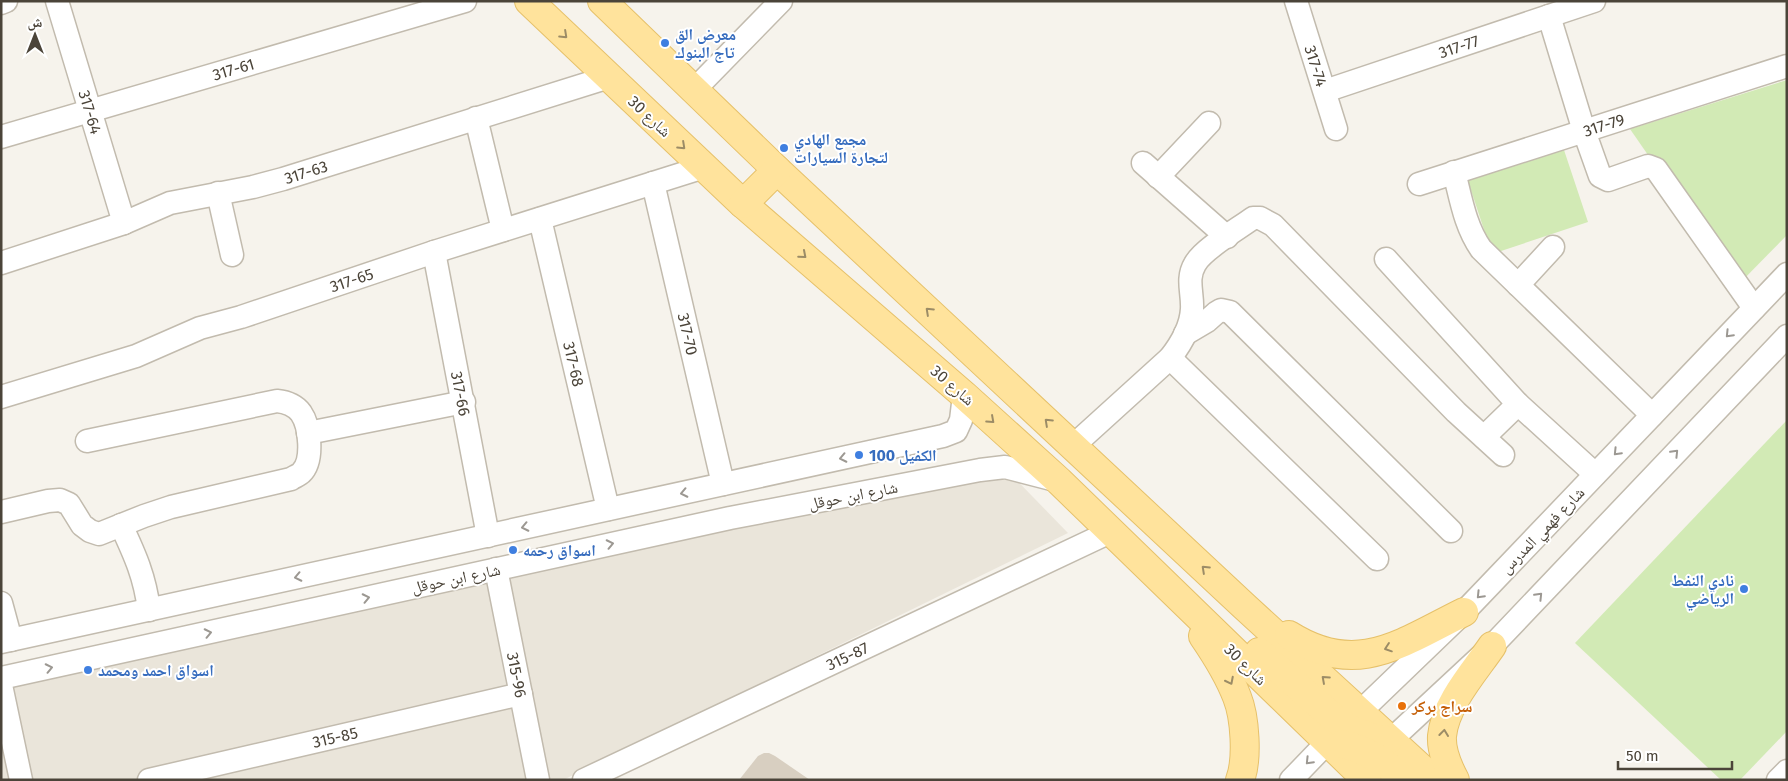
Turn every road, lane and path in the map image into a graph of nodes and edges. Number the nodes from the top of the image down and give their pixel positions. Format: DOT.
graph roads {
  1 [pos="6,1"];
  2 [pos="57,1"];
  3 [pos="465,1"];
  4 [pos="529,1"];
  5 [pos="781,1"];
  6 [pos="1296,1"];
  7 [pos="1594,1"];
  8 [pos="604,2"];
  9 [pos="1,3"];
  10 [pos="1549,16"];
  11 [pos="1787,66"];
  12 [pos="609,77"];
  13 [pos="694,90"];
  14 [pos="1324,91"];
  15 [pos="90,111"];
  16 [pos="476,118"];
  17 [pos="1209,123"];
  18 [pos="1336,129"];
  19 [pos="1584,131"];
  20 [pos="1,137"];
  21 [pos="704,167"];
  22 [pos="777,170"];
  23 [pos="1454,172"];
  24 [pos="653,183"];
  25 [pos="1419,184"];
  26 [pos="218,193"];
  27 [pos="743,204"];
  28 [pos="540,219"];
  29 [pos="124,224"];
  30 [pos="503,230"];
  31 [pos="1227,237"];
  32 [pos="1553,247"];
  33 [pos="434,252"];
  34 [pos="232,255"];
  35 [pos="1386,259"];
  36 [pos="1,263"];
  37 [pos="1787,274"];
  38 [pos="1518,285"];
  39 [pos="1754,308"];
  40 [pos="1186,334"];
  41 [pos="1787,336"];
  42 [pos="1170,358"];
  43 [pos="964,395"];
  44 [pos="1,397"];
  45 [pos="464,402"];
  46 [pos="1518,404"];
  47 [pos="1652,415"];
  48 [pos="308,433"];
  49 [pos="1484,437"];
  50 [pos="87,441"];
  51 [pos="1073,446"];
  52 [pos="1503,454"];
  53 [pos="1595,474"];
  54 [pos="1059,481"];
  55 [pos="723,484"];
  56 [pos="608,509"];
  57 [pos="1,512"];
  58 [pos="121,525"];
  59 [pos="1452,531"];
  60 [pos="1110,532"];
  61 [pos="488,536"];
  62 [pos="1137,558"];
  63 [pos="1377,559"];
  64 [pos="496,569"];
  65 [pos="1176,596"];
  66 [pos="1,603"];
  67 [pos="1244,606"];
  68 [pos="149,610"];
  69 [pos="1464,612"];
  70 [pos="103,620"];
  71 [pos="6,641"];
  72 [pos="1492,646"];
  73 [pos="110,654"];
  74 [pos="1,678"];
  75 [pos="1,684"];
  76 [pos="521,694"];
  77 [pos="1344,726"];
  78 [pos="1369,766"];
  79 [pos="1787,770"];
  80 [pos="21,780"];
  81 [pos="149,780"];
  82 [pos="538,780"];
  83 [pos="584,780"];
  84 [pos="1240,780"];
  85 [pos="1292,780"];
  86 [pos="1404,780"];
  87 [pos="1434,780"];
  88 [pos="1455,780"];
  89 [pos="1778,780"];
  1 -- 9 [label="street"];
  2 -- 15 [label="street, 317-64"];
  3 -- 15 [label="street, 317-61"];
  4 -- 12 [label="main road, شارع 30, one-way"];
  5 -- 13 [label="street"];
  6 -- 14 [label="street, 317-74"];
  7 -- 10 [label="street, 317-77"];
  8 -- 13 [label="main road, شارع 30"];
  10 -- 14 [label="street, 317-77"];
  10 -- 19 [label="street"];
  11 -- 19 [label="street, 317-79"];
  12 -- 16 [label="street, 317-63"];
  12 -- 21 [label="main road, شارع 30, one-way"];
  13 -- 22 [label="main road, شارع 30"];
  14 -- 18 [label="street, 317-74"];
  15 -- 20 [label="street, 317-61"];
  15 -- 29 [label="street, 317-64"];
  16 -- 26 [label="street, 317-63"];
  16 -- 30 [label="street"];
  17 -- 31 [label="street"];
  19 -- 23 [label="street, 317-79"];
  19 -- 39 [label="street"];
  21 -- 24 [label="street, 317-65"];
  21 -- 27 [label="main road, شارع 30"];
  22 -- 27 [label="main road"];
  51 -- 22 [label="main road, شارع 30, one-way"];
  23 -- 25 [label="street, 317-79"];
  23 -- 38 [label="street"];
  24 -- 28 [label="street, 317-65"];
  24 -- 55 [label="street, 317-70"];
  26 -- 29 [label="street, 317-63"];
  26 -- 34 [label="street"];
  27 -- 43 [label="main road, شارع 30, one-way"];
  28 -- 30 [label="street, 317-65"];
  28 -- 56 [label="street, 317-68"];
  29 -- 36 [label="street, 317-63"];
  30 -- 33 [label="street, 317-65"];
  31 -- 40 [label="street"];
  31 -- 49 [label="street"];
  32 -- 38 [label="street"];
  33 -- 44 [label="street, 317-65"];
  33 -- 45 [label="street, 317-66"];
  35 -- 46 [label="street"];
  37 -- 39 [label="street, شارع فهمي المدرس"];
  38 -- 47 [label="street"];
  39 -- 47 [label="street, شارع فهمي المدرس, one-way"];
  40 -- 42 [label="street"];
  40 -- 59 [label="street"];
  72 -- 41 [label="street, one-way"];
  42 -- 51 [label="street"];
  42 -- 63 [label="street"];
  43 -- 54 [label="main road, شارع 30, one-way"];
  43 -- 55 [label="street, one-way"];
  45 -- 48 [label="street"];
  45 -- 61 [label="street, 317-66"];
  46 -- 49 [label="street"];
  46 -- 53 [label="street"];
  47 -- 53 [label="street, شارع فهمي المدرس, one-way"];
  48 -- 50 [label="street"];
  48 -- 58 [label="street"];
  49 -- 52 [label="street"];
  67 -- 51 [label="main road, شارع 30, one-way"];
  53 -- 69 [label="street, شارع فهمي المدرس, one-way"];
  54 -- 60 [label="main road, شارع 30"];
  64 -- 54 [label="street, شارع ابن حوقل, one-way"];
  55 -- 56 [label="street, one-way"];
  56 -- 61 [label="street, one-way"];
  57 -- 58 [label="street"];
  58 -- 68 [label="street"];
  60 -- 62 [label="main road, شارع 30"];
  60 -- 83 [label="street, 315-87"];
  61 -- 68 [label="street, one-way"];
  62 -- 65 [label="main road, شارع 30"];
  62 -- 77 [label="main road"];
  73 -- 64 [label="street, شارع ابن حوقل, one-way"];
  64 -- 76 [label="street, 315-96"];
  65 -- 77 [label="main road, شارع 30"];
  65 -- 84 [label="main road, one-way"];
  66 -- 71 [label="street"];
  69 -- 67 [label="main road, one-way"];
  77 -- 67 [label="main road, شارع 30, one-way"];
  68 -- 70 [label="street"];
  69 -- 77 [label="street, شارع فهمي المدرس"];
  70 -- 71 [label="street"];
  70 -- 73 [label="street"];
  72 -- 78 [label="street"];
  88 -- 72 [label="main road, one-way"];
  74 -- 73 [label="street, شارع ابن حوقل, one-way"];
  75 -- 80 [label="street"];
  76 -- 81 [label="street, 315-85"];
  76 -- 82 [label="street, 315-96"];
  77 -- 78 [label="main road, شارع 30"];
  77 -- 78 [label="main road"];
  77 -- 85 [label="street, شارع فهمي المدرس, one-way"];
  78 -- 86 [label="main road"];
  78 -- 87 [label="main road, شارع 30"];
  79 -- 89 [label="street"];
}
